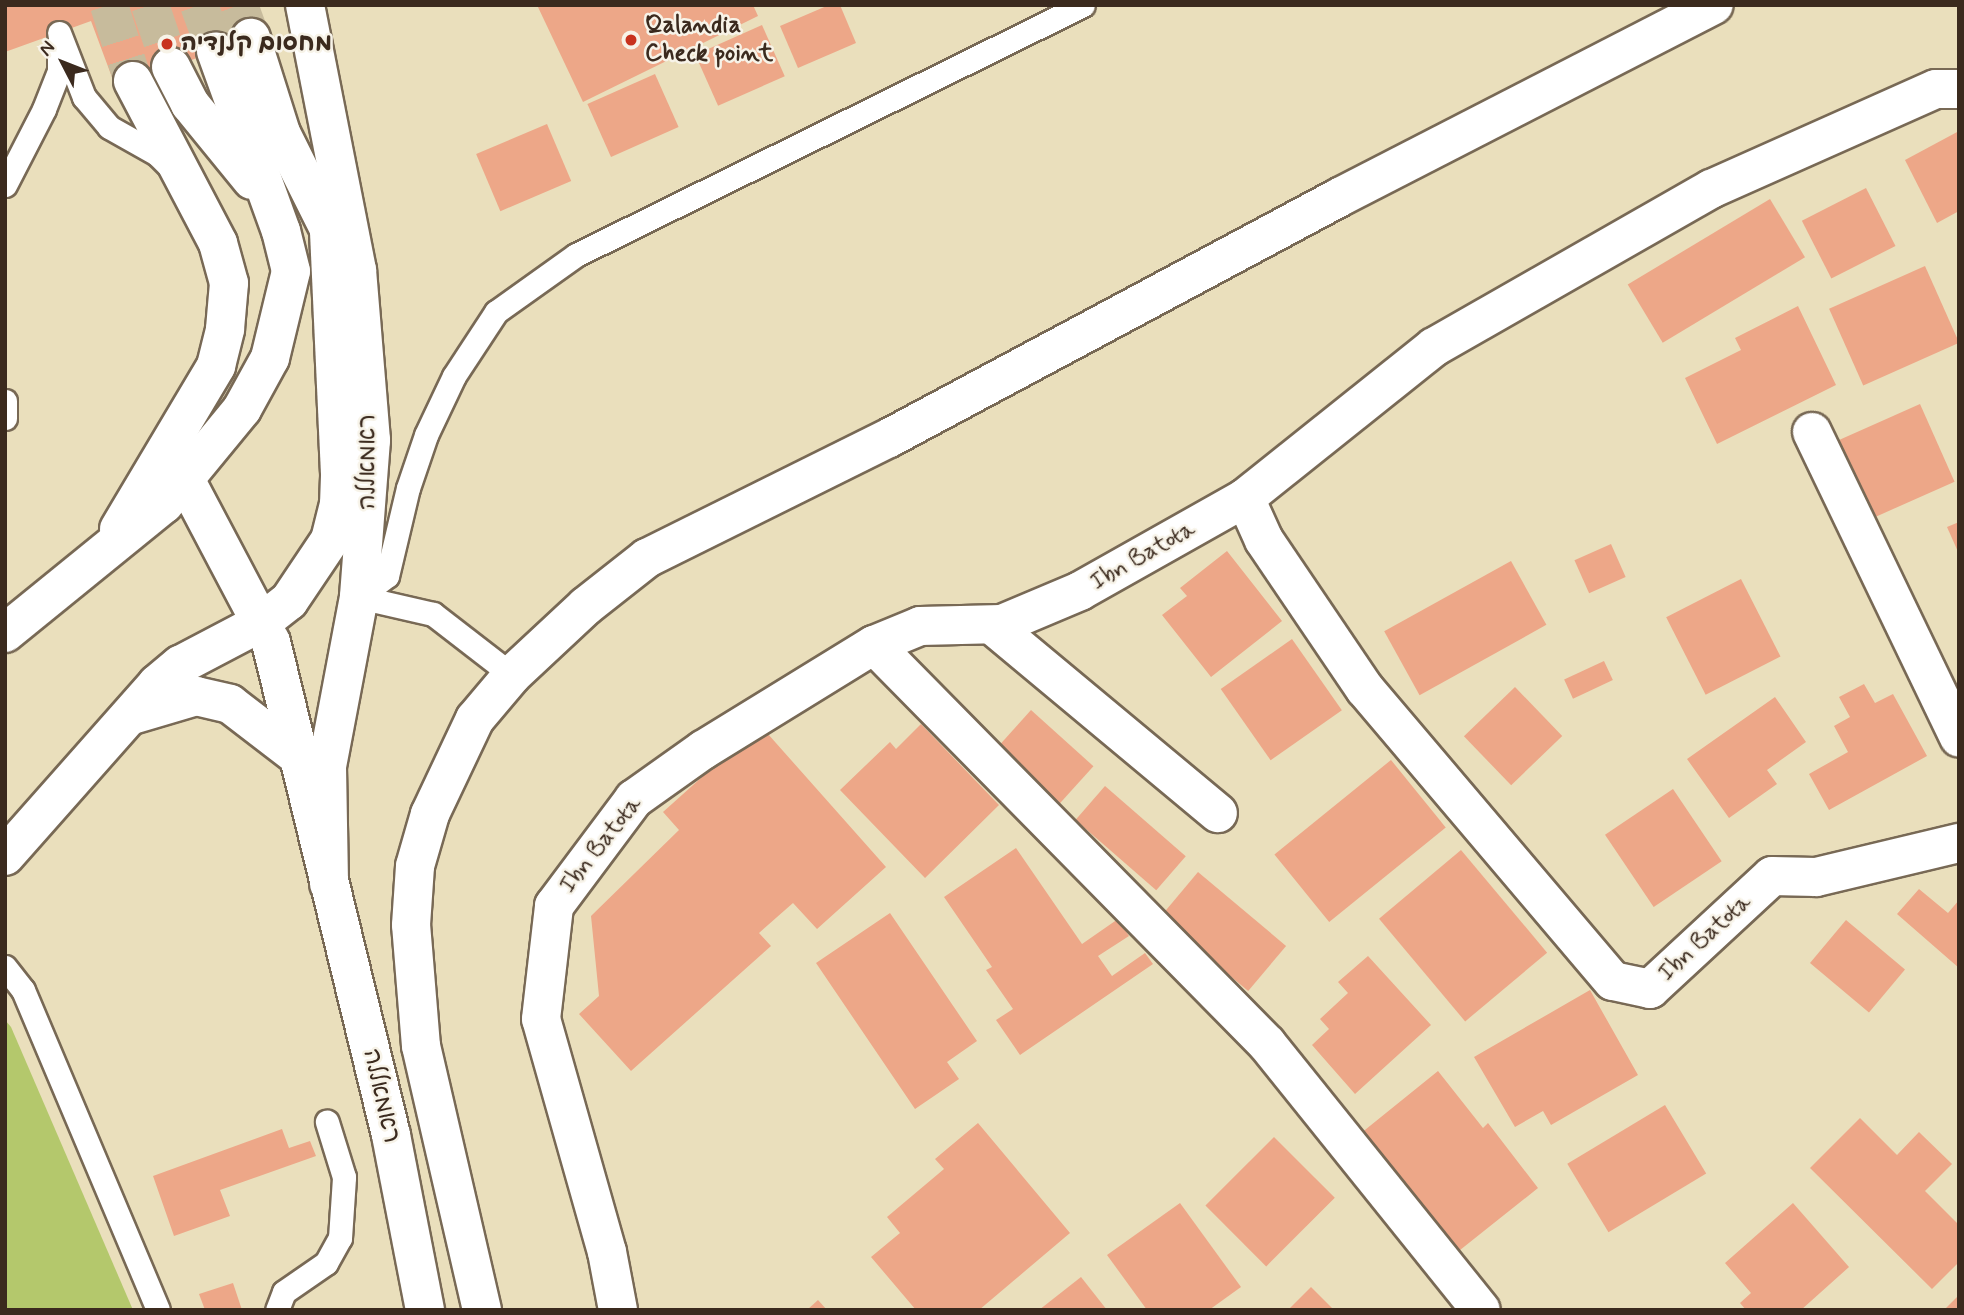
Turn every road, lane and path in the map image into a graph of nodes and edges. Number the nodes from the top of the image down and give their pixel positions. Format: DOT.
graph roads {
  1 [pos="1083,5"];
  2 [pos="1713,5"];
  3 [pos="309,23"];
  4 [pos="251,38"];
  5 [pos="216,51"];
  6 [pos="171,67"];
  7 [pos="134,81"];
  8 [pos="1959,89"];
  9 [pos="180,177"];
  10 [pos="5,185"];
  11 [pos="271,204"];
  12 [pos="343,270"];
  13 [pos="291,271"];
  14 [pos="5,401"];
  15 [pos="5,418"];
  16 [pos="1812,432"];
  17 [pos="186,481"];
  18 [pos="1245,498"];
  19 [pos="102,556"];
  20 [pos="359,597"];
  21 [pos="262,622"];
  22 [pos="992,625"];
  23 [pos="5,633"];
  24 [pos="874,645"];
  25 [pos="512,675"];
  26 [pos="123,719"];
  27 [pos="1959,737"];
  28 [pos="299,757"];
  29 [pos="1218,813"];
  30 [pos="1959,843"];
  31 [pos="5,856"];
  32 [pos="329,884"];
  33 [pos="5,967"];
  34 [pos="327,1122"];
  35 [pos="411,1239"];
  36 [pos="158,1310"];
  37 [pos="277,1310"];
  38 [pos="411,1310"];
  39 [pos="425,1310"];
  40 [pos="482,1310"];
  41 [pos="618,1310"];
  42 [pos="1481,1310"];
  1 -- 20 [label="lane"];
  2 -- 25 [label="main road"];
  3 -- 12 [label="main road, ראמאללה"];
  4 -- 12 [label="main road"];
  5 -- 11 [label="main road"];
  6 -- 11 [label="main road"];
  7 -- 9 [label="main road"];
  8 -- 18 [label="main road"];
  9 -- 10 [label="lane"];
  9 -- 19 [label="main road"];
  11 -- 13 [label="main road"];
  12 -- 13 [label="lane"];
  12 -- 20 [label="main road, ראמאללה"];
  12 -- 21 [label="main road"];
  13 -- 17 [label="main road"];
  14 -- 15 [label="lane"];
  16 -- 27 [label="main road"];
  17 -- 19 [label="main road"];
  17 -- 21 [label="main road, ראמאללה"];
  18 -- 22 [label="main road, Ibn Batota"];
  18 -- 30 [label="main road, Ibn Batota"];
  19 -- 23 [label="main road"];
  20 -- 25 [label="lane"];
  20 -- 32 [label="main road, ראמאללה"];
  21 -- 26 [label="main road"];
  21 -- 28 [label="main road, ראמאללה"];
  22 -- 24 [label="main road, Ibn Batota"];
  22 -- 29 [label="main road"];
  24 -- 41 [label="main road, Ibn Batota"];
  24 -- 42 [label="main road"];
  25 -- 40 [label="main road"];
  26 -- 28 [label="main road"];
  26 -- 31 [label="main road"];
  28 -- 32 [label="main road, ראמאללה"];
  32 -- 35 [label="main road, ראמאללה"];
  33 -- 36 [label="lane"];
  34 -- 37 [label="lane"];
  35 -- 38 [label="lane"];
  35 -- 39 [label="main road, ראמאללה"];
}
